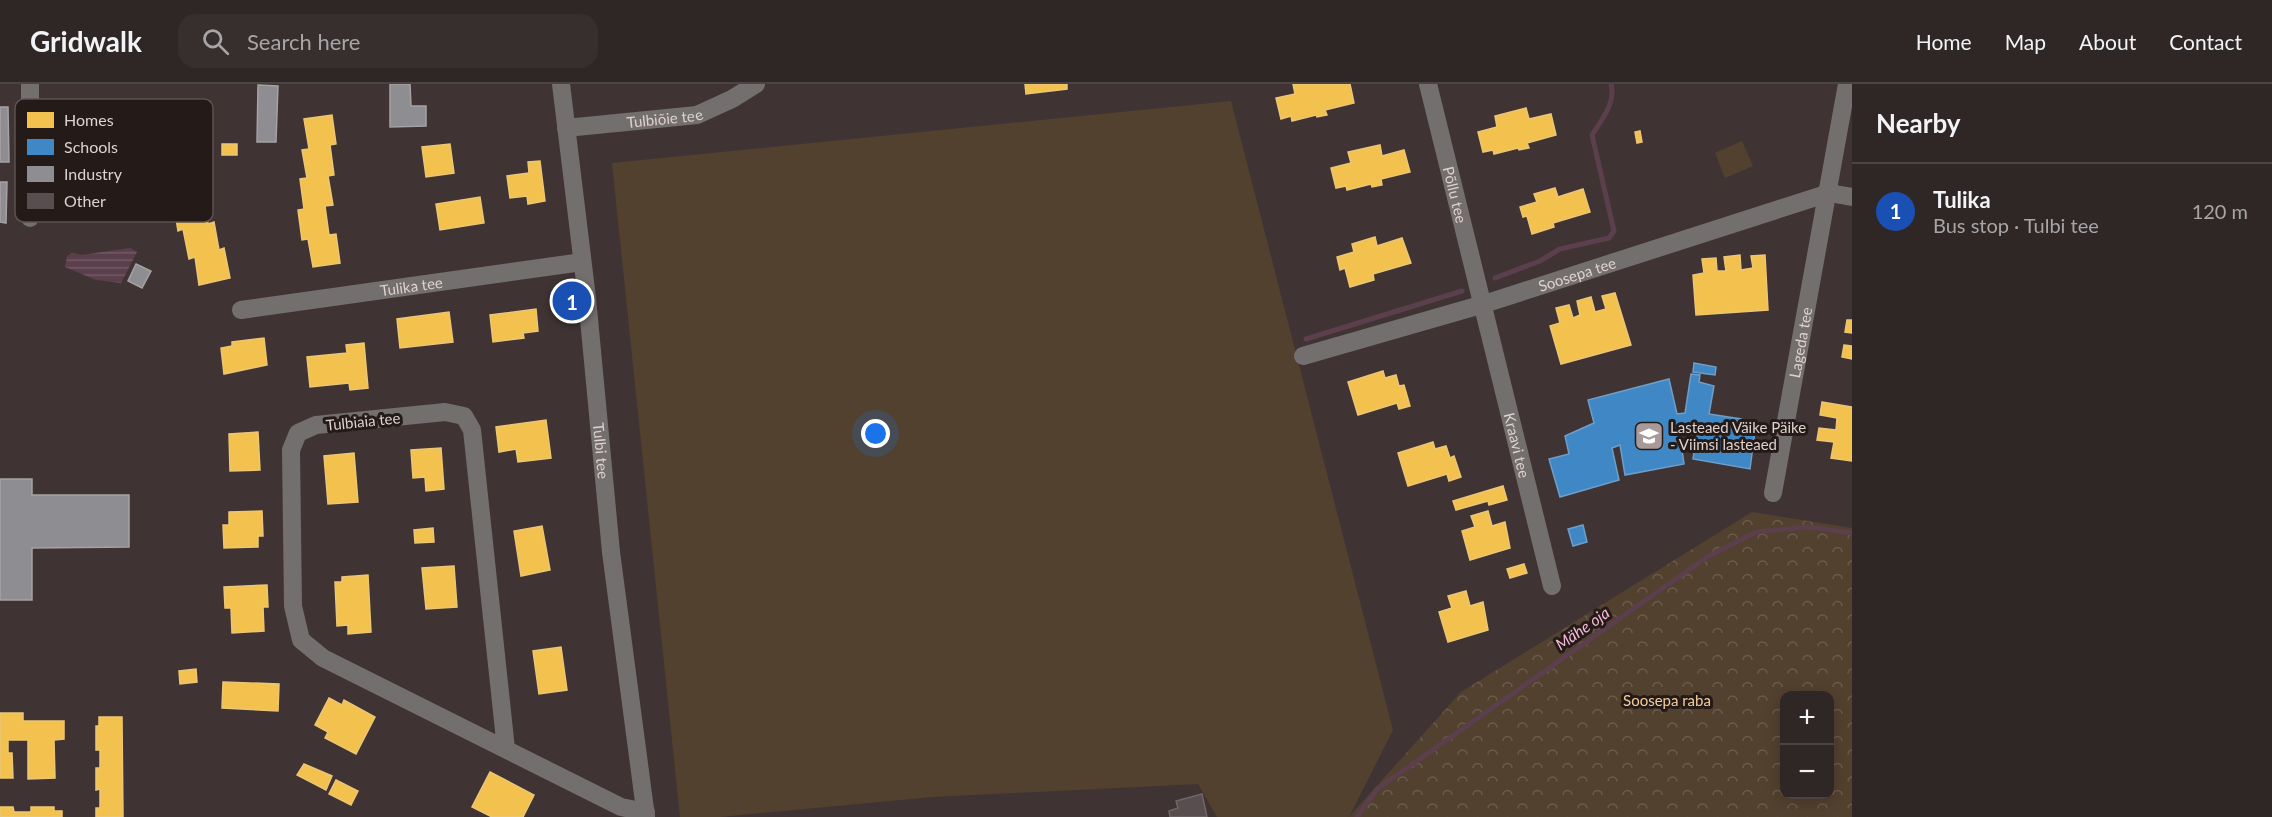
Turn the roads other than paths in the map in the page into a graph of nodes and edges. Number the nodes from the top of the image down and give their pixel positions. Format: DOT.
graph roads {
  1 [pos="561,84"];
  2 [pos="756,84"];
  3 [pos="1428,84"];
  4 [pos="1847,84"];
  5 [pos="566,129"];
  6 [pos="1829,193"];
  7 [pos="1852,197"];
  8 [pos="582,261"];
  9 [pos="1484,304"];
  10 [pos="241,310"];
  11 [pos="1303,356"];
  12 [pos="1773,492"];
  13 [pos="1552,586"];
  14 [pos="506,749"];
  15 [pos="646,814"];
  1 -- 5 [label="street, Tulbi tee"];
  2 -- 5 [label="street, Tulbiõie tee"];
  3 -- 9 [label="street, Põllu tee"];
  4 -- 6 [label="street, Lageda tee"];
  5 -- 8 [label="street, Tulbi tee"];
  6 -- 7 [label="street, Soosepa tee"];
  6 -- 9 [label="street, Soosepa tee"];
  6 -- 12 [label="street, Lageda tee"];
  8 -- 10 [label="street, Tulika tee"];
  8 -- 15 [label="street, Tulbi tee"];
  9 -- 11 [label="street, Soosepa tee"];
  9 -- 13 [label="street, Kraavi tee"];
  14 -- 14 [label="street, Tulbiaia tee"];
  14 -- 15 [label="street, Tulbiaia tee"];
}
